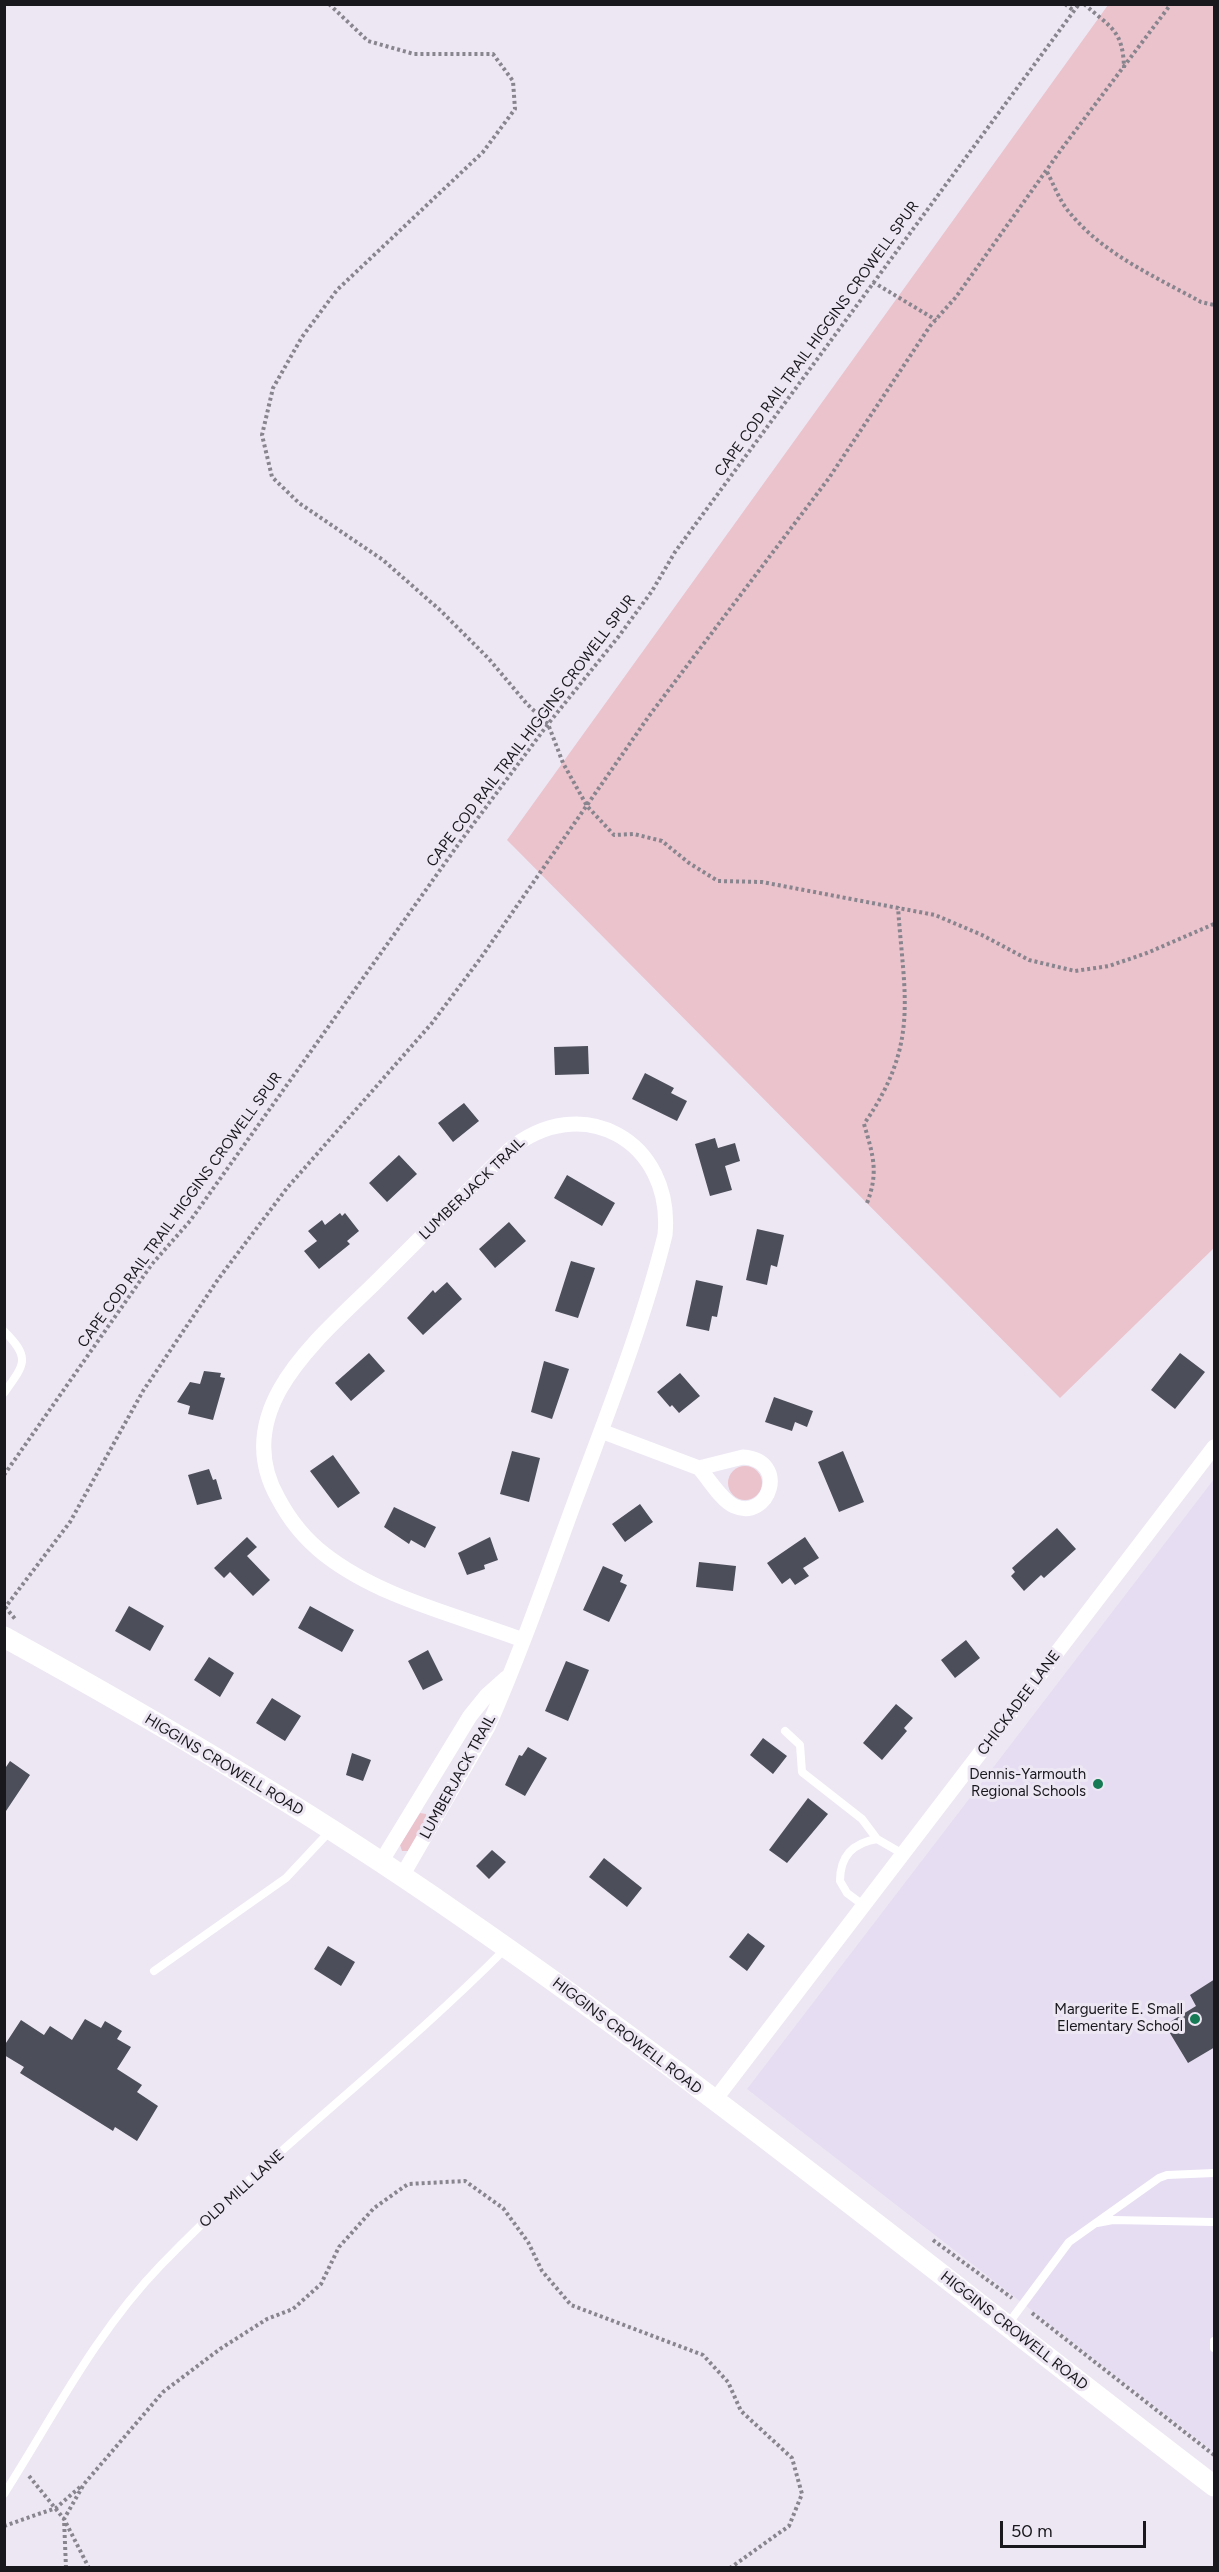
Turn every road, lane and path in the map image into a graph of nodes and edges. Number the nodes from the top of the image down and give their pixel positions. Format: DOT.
graph roads {
  1 [pos="329,4"];
  2 [pos="1065,4"];
  3 [pos="1079,4"];
  4 [pos="1084,4"];
  5 [pos="1171,4"];
  6 [pos="1074,11"];
  7 [pos="1124,69"];
  8 [pos="1047,172"];
  9 [pos="873,282"];
  10 [pos="1215,305"];
  11 [pos="936,320"];
  12 [pos="548,724"];
  13 [pos="587,806"];
  14 [pos="898,907"];
  15 [pos="1215,924"];
  16 [pos="867,1203"];
  17 [pos="4,1331"];
  18 [pos="4,1394"];
  19 [pos="601,1431"];
  20 [pos="1215,1447"];
  21 [pos="699,1468"];
  22 [pos="4,1475"];
  23 [pos="4,1609"];
  24 [pos="4,1637"];
  25 [pos="523,1640"];
  26 [pos="508,1676"];
  27 [pos="785,1731"];
  28 [pos="430,1783"];
  29 [pos="449,1794"];
  30 [pos="331,1830"];
  31 [pos="877,1839"];
  32 [pos="903,1854"];
  33 [pos="381,1862"];
  34 [pos="402,1876"];
  35 [pos="863,1905"];
  36 [pos="507,1948"];
  37 [pos="154,1971"];
  38 [pos="714,2101"];
  39 [pos="1215,2173"];
  40 [pos="1215,2222"];
  41 [pos="1095,2223"];
  42 [pos="1042,2320"];
  43 [pos="1008,2325"];
  44 [pos="1215,2341"];
  45 [pos="1215,2348"];
  46 [pos="1215,2455"];
  47 [pos="21,2467"];
  48 [pos="84,2484"];
  49 [pos="1215,2486"];
  50 [pos="4,2494"];
  51 [pos="56,2508"];
  52 [pos="63,2519"];
  53 [pos="4,2526"];
  54 [pos="66,2568"];
  55 [pos="89,2568"];
  56 [pos="730,2568"];
  1 -- 12 [label="path"];
  2 -- 6 [label="path"];
  3 -- 6 [label="path, CAPE COD RAIL TRAIL HIGGINS CROWELL SPUR"];
  4 -- 7 [label="path"];
  5 -- 7 [label="path"];
  6 -- 9 [label="path, CAPE COD RAIL TRAIL HIGGINS CROWELL SPUR"];
  7 -- 8 [label="path"];
  8 -- 10 [label="path"];
  8 -- 11 [label="path"];
  9 -- 11 [label="path"];
  9 -- 12 [label="path, CAPE COD RAIL TRAIL HIGGINS CROWELL SPUR"];
  11 -- 13 [label="path"];
  12 -- 13 [label="path"];
  12 -- 22 [label="path, CAPE COD RAIL TRAIL HIGGINS CROWELL SPUR"];
  13 -- 14 [label="path"];
  13 -- 23 [label="path"];
  14 -- 15 [label="path"];
  14 -- 16 [label="path"];
  17 -- 18 [label="lane"];
  19 -- 21 [label="street"];
  19 -- 25 [label="street, LUMBERJACK TRAIL"];
  19 -- 25 [label="street, LUMBERJACK TRAIL"];
  20 -- 32 [label="street, CHICKADEE LANE"];
  21 -- 21 [label="street"];
  24 -- 30 [label="main road, HIGGINS CROWELL ROAD"];
  25 -- 26 [label="street, LUMBERJACK TRAIL"];
  26 -- 28 [label="street, LUMBERJACK TRAIL"];
  26 -- 29 [label="street, LUMBERJACK TRAIL"];
  27 -- 31 [label="lane"];
  28 -- 29 [label="street"];
  28 -- 33 [label="street, LUMBERJACK TRAIL"];
  29 -- 34 [label="street, LUMBERJACK TRAIL"];
  30 -- 33 [label="main road, HIGGINS CROWELL ROAD"];
  30 -- 37 [label="lane"];
  31 -- 32 [label="lane"];
  31 -- 35 [label="lane"];
  32 -- 35 [label="street, CHICKADEE LANE"];
  33 -- 34 [label="main road, HIGGINS CROWELL ROAD"];
  34 -- 36 [label="main road, HIGGINS CROWELL ROAD"];
  35 -- 38 [label="street, CHICKADEE LANE"];
  36 -- 38 [label="main road, HIGGINS CROWELL ROAD"];
  36 -- 47 [label="lane, OLD MILL LANE"];
  38 -- 43 [label="main road, HIGGINS CROWELL ROAD"];
  39 -- 41 [label="lane"];
  40 -- 41 [label="lane"];
  41 -- 43 [label="lane"];
  42 -- 46 [label="path"];
  43 -- 49 [label="main road, HIGGINS CROWELL ROAD"];
  44 -- 45 [label="lane"];
  47 -- 50 [label="lane, OLD MILL LANE"];
  47 -- 51 [label="path"];
  48 -- 51 [label="path"];
  48 -- 52 [label="path"];
  48 -- 56 [label="path"];
  51 -- 52 [label="path"];
  51 -- 53 [label="path"];
  52 -- 54 [label="path"];
  52 -- 55 [label="path"];
}
